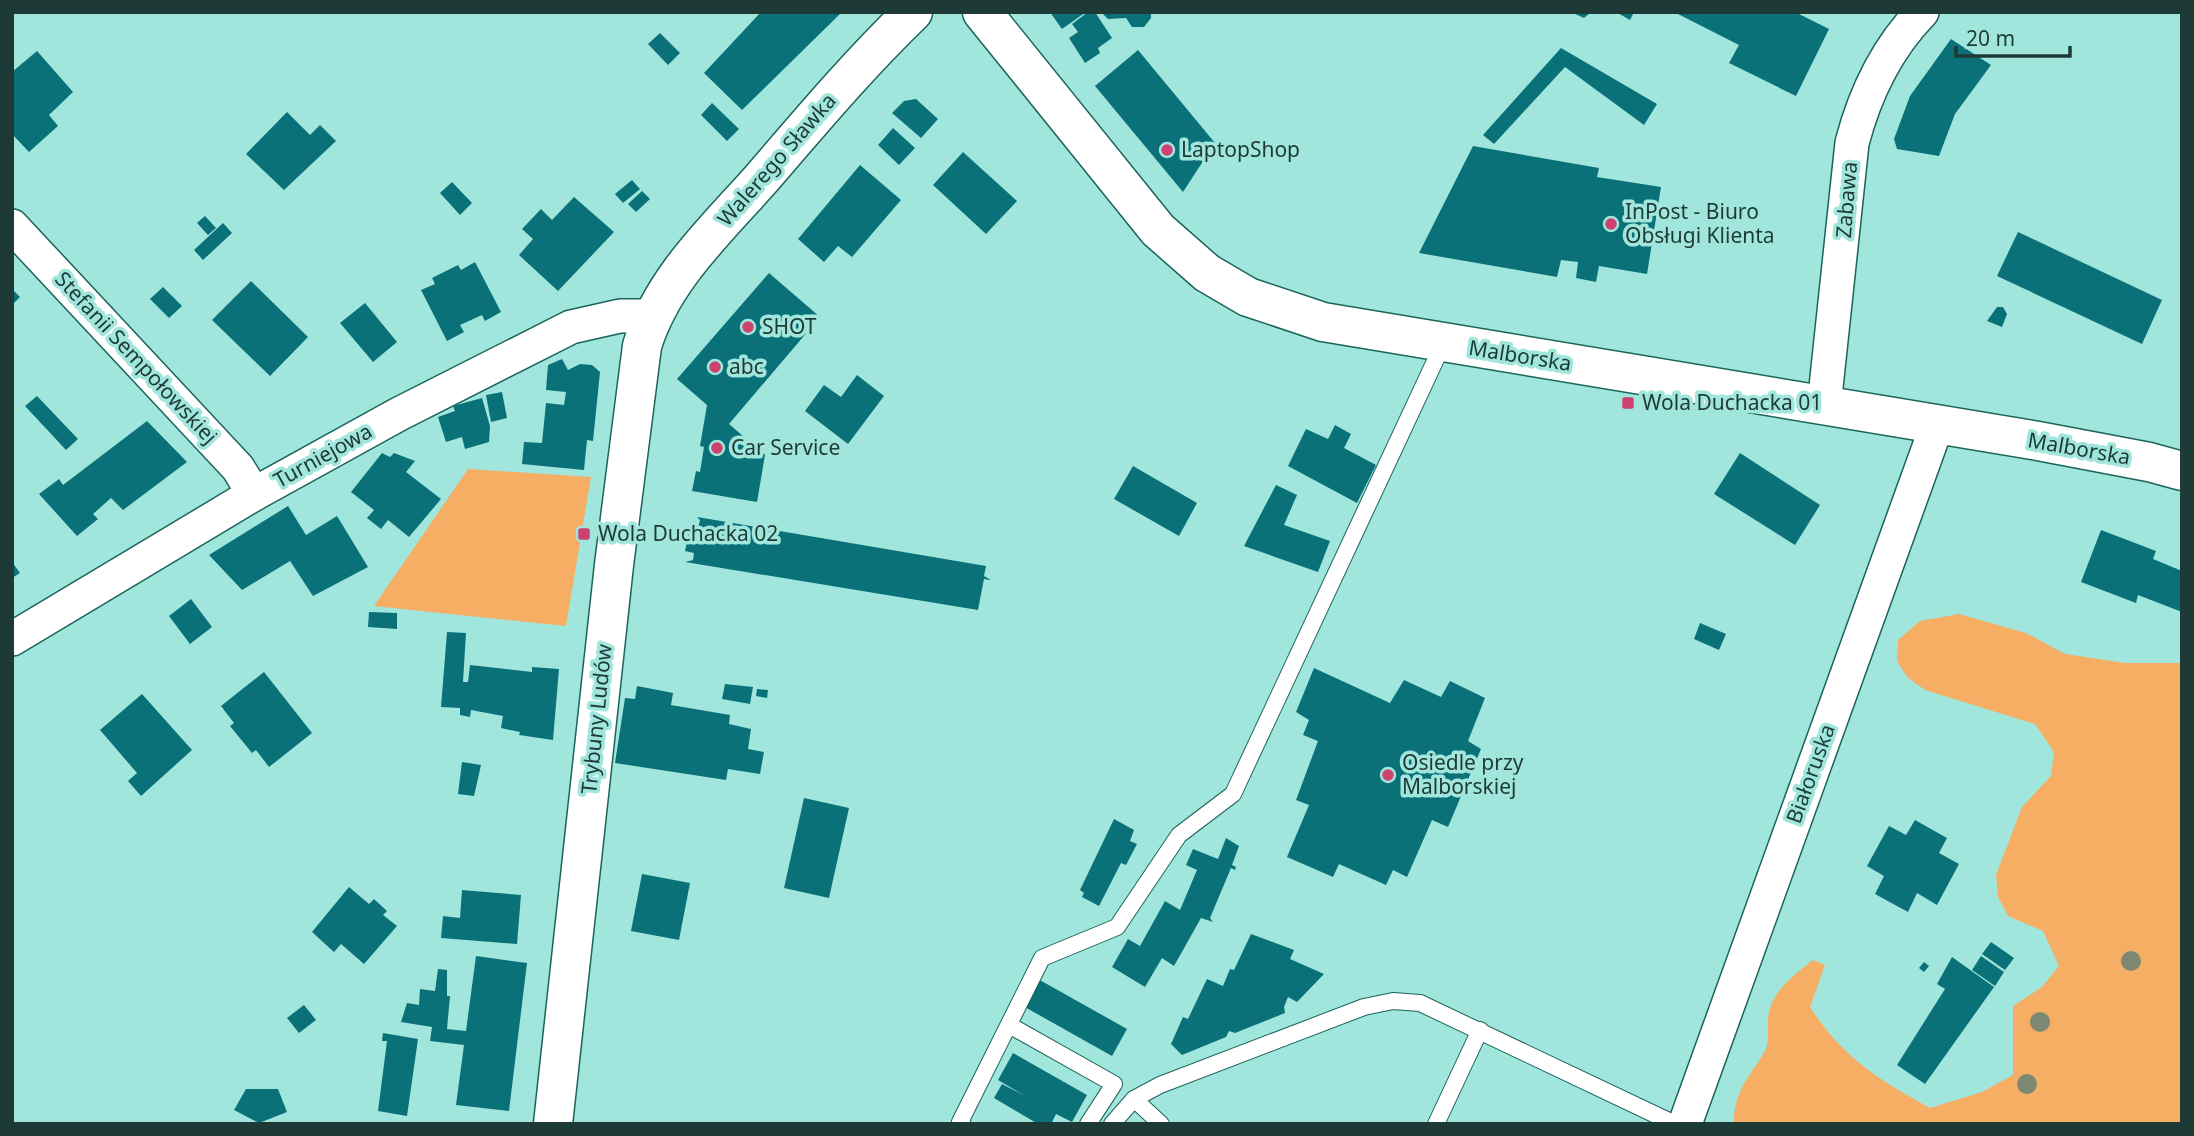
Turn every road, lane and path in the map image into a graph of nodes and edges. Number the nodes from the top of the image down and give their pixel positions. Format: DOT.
graph roads {
  1 [pos="913,12"];
  2 [pos="982,12"];
  3 [pos="1922,12"];
  4 [pos="12,226"];
  5 [pos="651,316"];
  6 [pos="1443,344"];
  7 [pos="1824,406"];
  8 [pos="1937,425"];
  9 [pos="2182,471"];
  10 [pos="254,494"];
  11 [pos="12,639"];
  12 [pos="1009,1025"];
  13 [pos="1480,1030"];
  14 [pos="1134,1099"];
  15 [pos="552,1124"];
  16 [pos="962,1124"];
  17 [pos="1088,1124"];
  18 [pos="1112,1124"];
  19 [pos="1161,1124"];
  20 [pos="1436,1124"];
  21 [pos="1675,1124"];
  22 [pos="1685,1124"];
  1 -- 5 [label="street, Walerego Sławka"];
  2 -- 6 [label="street, Malborska"];
  3 -- 7 [label="street, Zabawa"];
  4 -- 10 [label="street, Stefanii Sempołowskiej"];
  5 -- 10 [label="street, Turniejowa"];
  5 -- 15 [label="street, Trybuny Ludów"];
  6 -- 7 [label="street, Malborska"];
  6 -- 12 [label="lane"];
  7 -- 8 [label="street, Malborska"];
  8 -- 9 [label="street, Malborska"];
  8 -- 22 [label="street, Białoruska"];
  10 -- 11 [label="street, Turniejowa"];
  12 -- 16 [label="lane"];
  12 -- 17 [label="lane"];
  13 -- 14 [label="lane"];
  13 -- 20 [label="lane"];
  13 -- 21 [label="lane"];
  14 -- 18 [label="lane"];
  14 -- 19 [label="lane"];
}
